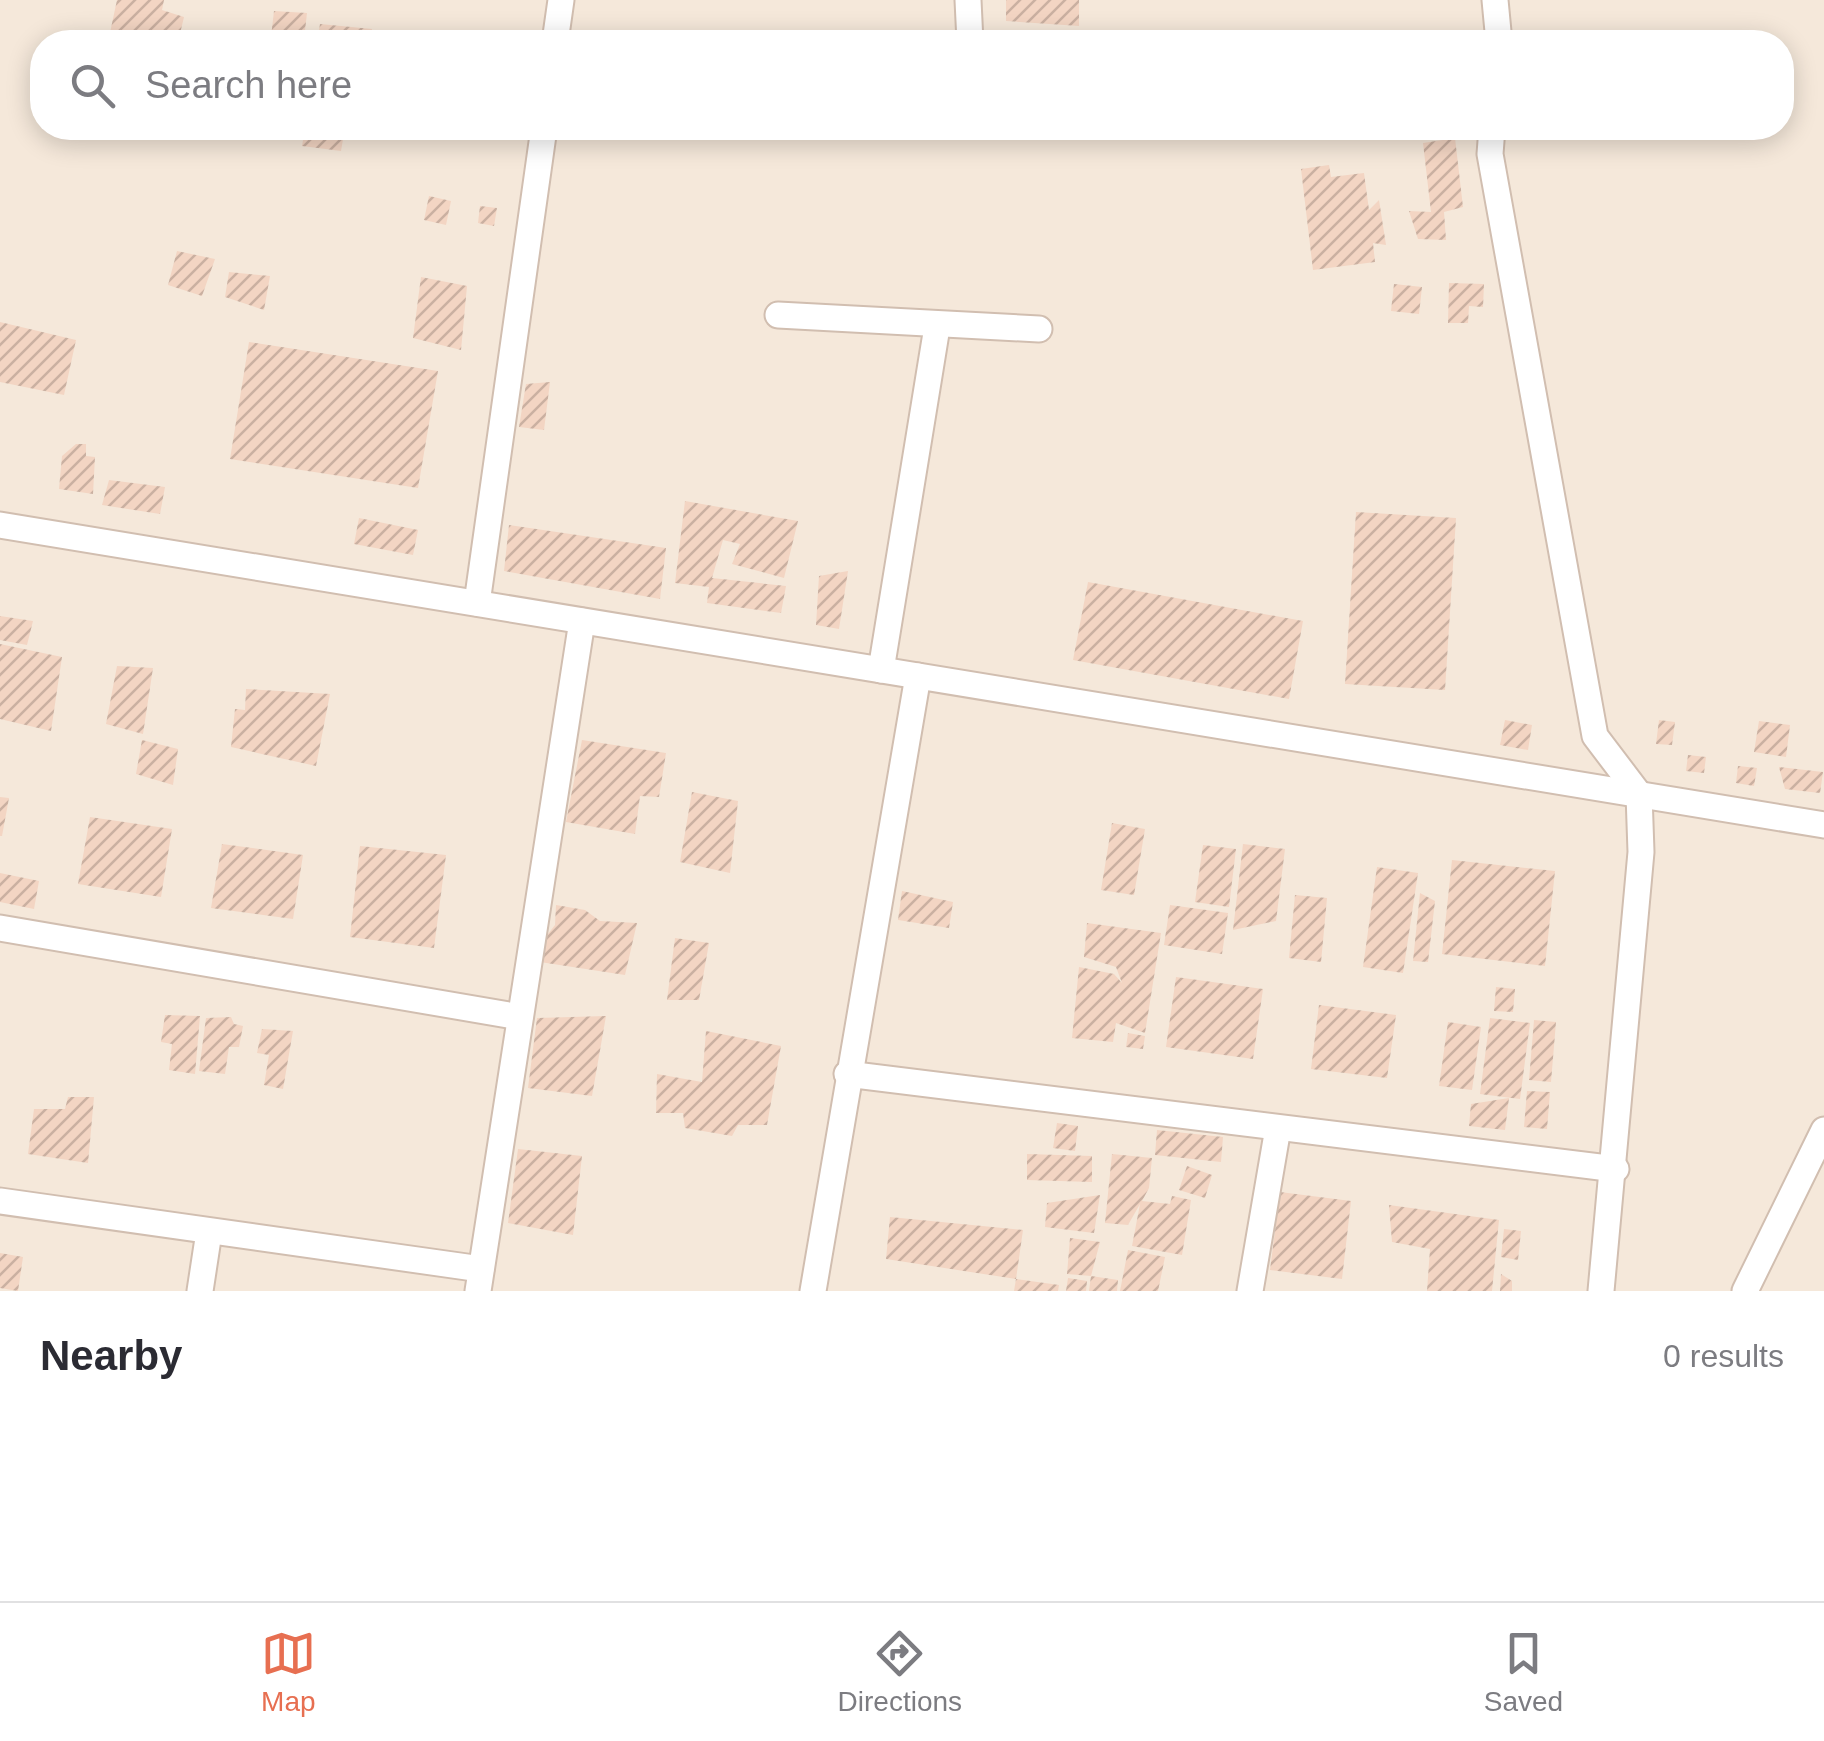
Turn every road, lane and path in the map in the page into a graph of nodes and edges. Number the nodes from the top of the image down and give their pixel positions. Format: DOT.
graph roads {
  1 [pos="561,0"];
  2 [pos="968,0"];
  3 [pos="1495,0"];
  4 [pos="557,30"];
  5 [pos="969,30"];
  6 [pos="1498,30"];
  7 [pos="542,140"];
  8 [pos="1491,140"];
  9 [pos="778,315"];
  10 [pos="937,327"];
  11 [pos="1039,329"];
  12 [pos="0,524"];
  13 [pos="477,603"];
  14 [pos="582,620"];
  15 [pos="881,670"];
  16 [pos="918,676"];
  17 [pos="1639,794"];
  18 [pos="1824,826"];
  19 [pos="0,928"];
  20 [pos="520,1017"];
  21 [pos="847,1074"];
  22 [pos="1278,1128"];
  23 [pos="1824,1130"];
  24 [pos="1616,1169"];
  25 [pos="0,1201"];
  26 [pos="209,1232"];
  27 [pos="480,1280"];
  28 [pos="200,1291"];
  29 [pos="813,1291"];
  30 [pos="1250,1291"];
  31 [pos="1601,1291"];
  32 [pos="1746,1291"];
  1 -- 4 [label="street"];
  2 -- 5 [label="street"];
  3 -- 6 [label="street"];
  7 -- 13 [label="street"];
  8 -- 17 [label="street"];
  9 -- 10 [label="street"];
  10 -- 11 [label="street"];
  10 -- 15 [label="street"];
  12 -- 13 [label="street"];
  13 -- 14 [label="street"];
  14 -- 15 [label="street"];
  14 -- 20 [label="street"];
  15 -- 16 [label="street"];
  16 -- 17 [label="street"];
  16 -- 21 [label="street"];
  17 -- 18 [label="street"];
  17 -- 24 [label="street"];
  19 -- 20 [label="street"];
  20 -- 27 [label="street"];
  21 -- 22 [label="street"];
  21 -- 29 [label="street"];
  22 -- 24 [label="street"];
  22 -- 30 [label="street"];
  23 -- 32 [label="street"];
  24 -- 31 [label="street"];
  25 -- 26 [label="street"];
  26 -- 27 [label="street"];
  26 -- 28 [label="street"];
}
